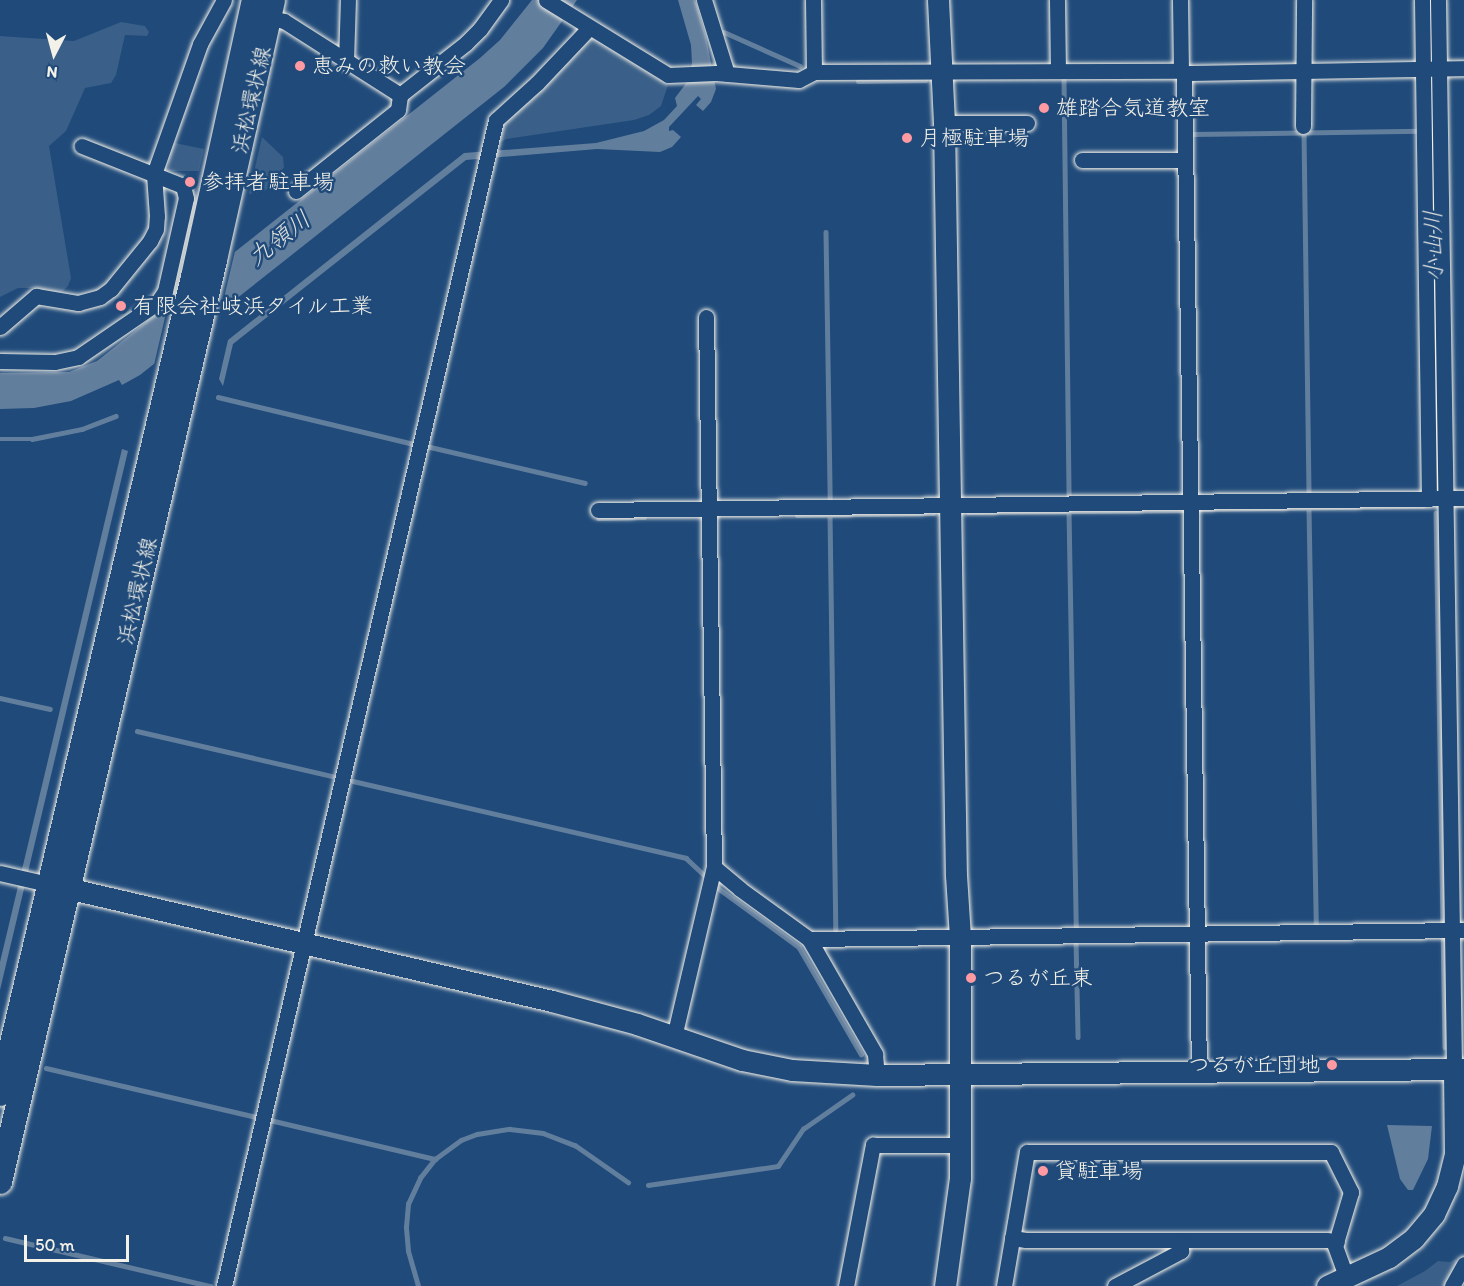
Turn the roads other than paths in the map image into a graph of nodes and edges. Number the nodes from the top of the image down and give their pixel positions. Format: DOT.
graph roads {
  1 [pos="224,0"];
  2 [pos="348,0"];
  3 [pos="501,0"];
  4 [pos="546,0"];
  5 [pos="704,0"];
  6 [pos="813,0"];
  7 [pos="938,0"];
  8 [pos="1057,0"];
  9 [pos="1180,0"];
  10 [pos="1304,0"];
  11 [pos="265,6"];
  12 [pos="1430,8"];
  13 [pos="589,27"];
  14 [pos="346,62"];
  15 [pos="1430,68"];
  16 [pos="1464,68"];
  17 [pos="1058,71"];
  18 [pos="1302,71"];
  19 [pos="814,72"];
  20 [pos="942,72"];
  21 [pos="1182,72"];
  22 [pos="721,74"];
  23 [pos="400,95"];
  24 [pos="944,123"];
  25 [pos="1027,123"];
  26 [pos="1303,126"];
  27 [pos="82,146"];
  28 [pos="1082,160"];
  29 [pos="1185,160"];
  30 [pos="154,174"];
  31 [pos="296,191"];
  32 [pos="1433,264"];
  33 [pos="706,317"];
  34 [pos="0,327"];
  35 [pos="0,361"];
  36 [pos="1464,498"];
  37 [pos="1429,499"];
  38 [pos="1444,499"];
  39 [pos="1190,502"];
  40 [pos="950,506"];
  41 [pos="709,508"];
  42 [pos="598,510"];
  43 [pos="714,867"];
  44 [pos="0,873"];
  45 [pos="41,882"];
  46 [pos="1451,930"];
  47 [pos="1196,933"];
  48 [pos="960,937"];
  49 [pos="809,939"];
  50 [pos="304,942"];
  51 [pos="674,1037"];
  52 [pos="1459,1069"];
  53 [pos="1198,1073"];
  54 [pos="960,1074"];
  55 [pos="877,1075"];
  56 [pos="0,1094"];
  57 [pos="961,1145"];
  58 [pos="0,1182"];
  59 [pos="1012,1238"];
  60 [pos="1181,1240"];
  61 [pos="1337,1242"];
  62 [pos="1464,1264"];
  63 [pos="1336,1282"];
  64 [pos="224,1286"];
  65 [pos="846,1286"];
  66 [pos="945,1286"];
  67 [pos="1004,1286"];
  68 [pos="1115,1286"];
  69 [pos="1452,1286"];
  1 -- 30 [label="street"];
  2 -- 14 [label="street"];
  3 -- 23 [label="street"];
  4 -- 13 [label="street"];
  5 -- 22 [label="street"];
  6 -- 19 [label="street"];
  7 -- 20 [label="street"];
  8 -- 17 [label="street"];
  9 -- 21 [label="street"];
  10 -- 18 [label="street"];
  11 -- 14 [label="street"];
  11 -- 45 [label="main road, 浜松環状線"];
  11 -- 45 [label="main road, 浜松環状線"];
  12 -- 15 [label="street"];
  13 -- 22 [label="street"];
  13 -- 50 [label="street"];
  14 -- 23 [label="street"];
  15 -- 16 [label="street"];
  15 -- 18 [label="street"];
  15 -- 32 [label="street"];
  17 -- 20 [label="street"];
  17 -- 21 [label="street"];
  18 -- 21 [label="street"];
  18 -- 26 [label="street"];
  19 -- 20 [label="street"];
  19 -- 22 [label="street"];
  20 -- 24 [label="street"];
  21 -- 29 [label="street"];
  23 -- 31 [label="street"];
  24 -- 25 [label="street"];
  24 -- 40 [label="street"];
  27 -- 30 [label="street"];
  28 -- 29 [label="street"];
  29 -- 39 [label="street"];
  30 -- 34 [label="street"];
  30 -- 35 [label="street"];
  32 -- 37 [label="street"];
  32 -- 38 [label="street"];
  33 -- 41 [label="street"];
  36 -- 38 [label="street"];
  37 -- 38 [label="street"];
  37 -- 39 [label="street"];
  38 -- 46 [label="street"];
  39 -- 40 [label="street"];
  39 -- 47 [label="street"];
  40 -- 41 [label="street"];
  40 -- 48 [label="street"];
  41 -- 42 [label="street"];
  41 -- 43 [label="street"];
  43 -- 49 [label="street"];
  43 -- 51 [label="street"];
  44 -- 45 [label="street"];
  45 -- 50 [label="street"];
  45 -- 56 [label="main road, 浜松環状線"];
  45 -- 58 [label="main road, 浜松環状線"];
  46 -- 47 [label="street"];
  46 -- 52 [label="street"];
  47 -- 48 [label="street"];
  47 -- 53 [label="street"];
  48 -- 49 [label="street"];
  48 -- 54 [label="street"];
  49 -- 55 [label="street"];
  50 -- 51 [label="street"];
  50 -- 64 [label="street"];
  51 -- 55 [label="street"];
  52 -- 53 [label="street"];
  52 -- 63 [label="street"];
  53 -- 54 [label="street"];
  54 -- 55 [label="street"];
  54 -- 57 [label="street"];
  57 -- 65 [label="street"];
  57 -- 66 [label="street"];
  59 -- 60 [label="street"];
  59 -- 61 [label="street"];
  59 -- 67 [label="street"];
  60 -- 61 [label="street"];
  60 -- 68 [label="street"];
  61 -- 63 [label="street"];
  62 -- 69 [label="street"];
}
